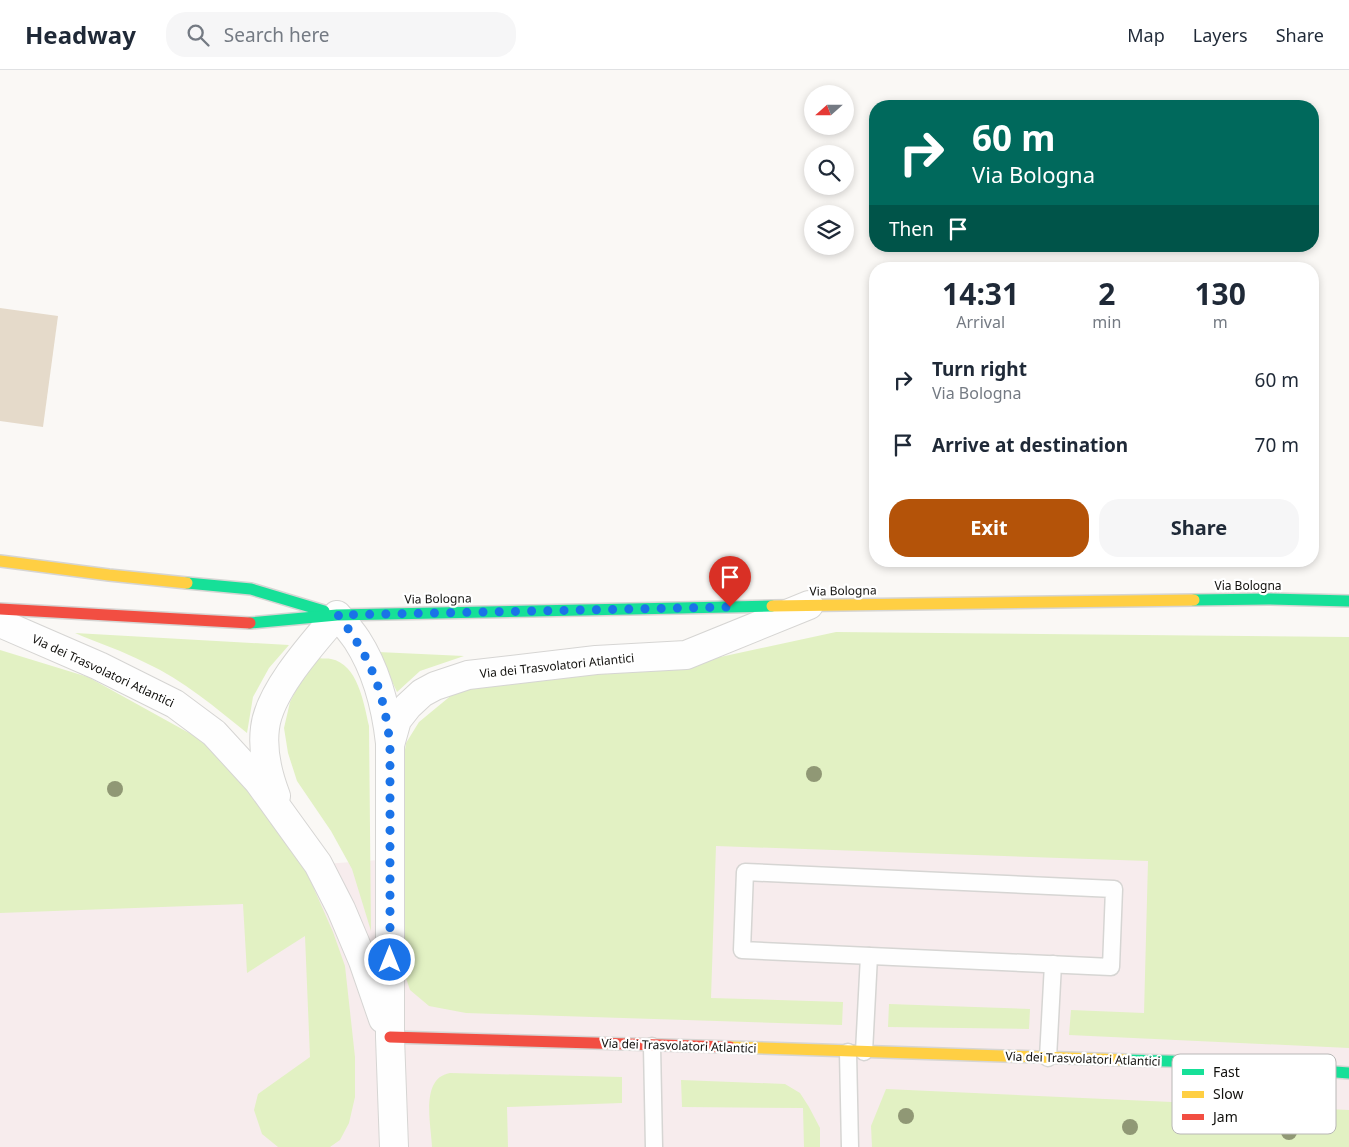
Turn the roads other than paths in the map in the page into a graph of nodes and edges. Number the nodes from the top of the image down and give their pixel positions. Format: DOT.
graph roads {
  1 [pos="0,561"];
  2 [pos="1349,600"];
  3 [pos="809,605"];
  4 [pos="0,608"];
  5 [pos="338,615"];
  6 [pos="0,623"];
  7 [pos="390,745"];
  8 [pos="300,839"];
  9 [pos="869,956"];
  10 [pos="1053,964"];
  11 [pos="390,1037"];
  12 [pos="652,1046"];
  13 [pos="848,1052"];
  14 [pos="864,1052"];
  15 [pos="1048,1058"];
  16 [pos="1172,1061"];
  17 [pos="1336,1072"];
  18 [pos="1349,1073"];
  19 [pos="394,1147"];
  20 [pos="654,1147"];
  21 [pos="850,1147"];
  1 -- 5 [label="main road, Via Bologna"];
  2 -- 3 [label="main road, Via Bologna"];
  3 -- 5 [label="main road, Via Bologna"];
  3 -- 7 [label="street, Via dei Trasvolatori Atlantici"];
  4 -- 5 [label="main road, Via Bologna"];
  5 -- 7 [label="street, Via dei Trasvolatori Atlantici"];
  5 -- 8 [label="street, Via dei Trasvolatori Atlantici"];
  6 -- 8 [label="street, Via dei Trasvolatori Atlantici"];
  7 -- 11 [label="street, Via dei Trasvolatori Atlantici"];
  8 -- 11 [label="street, Via dei Trasvolatori Atlantici"];
  9 -- 10 [label="lane"];
  9 -- 10 [label="lane"];
  9 -- 14 [label="lane"];
  10 -- 15 [label="lane"];
  11 -- 12 [label="main road, Via dei Trasvolatori Atlantici"];
  11 -- 19 [label="street, Via dei Trasvolatori Atlantici"];
  12 -- 13 [label="main road, Via dei Trasvolatori Atlantici"];
  12 -- 20 [label="lane"];
  13 -- 14 [label="main road, Via dei Trasvolatori Atlantici"];
  13 -- 21 [label="lane"];
  14 -- 15 [label="main road, Via dei Trasvolatori Atlantici"];
  15 -- 16 [label="main road, Via dei Trasvolatori Atlantici"];
  17 -- 18 [label="main road, Via dei Trasvolatori Atlantici"];
}
